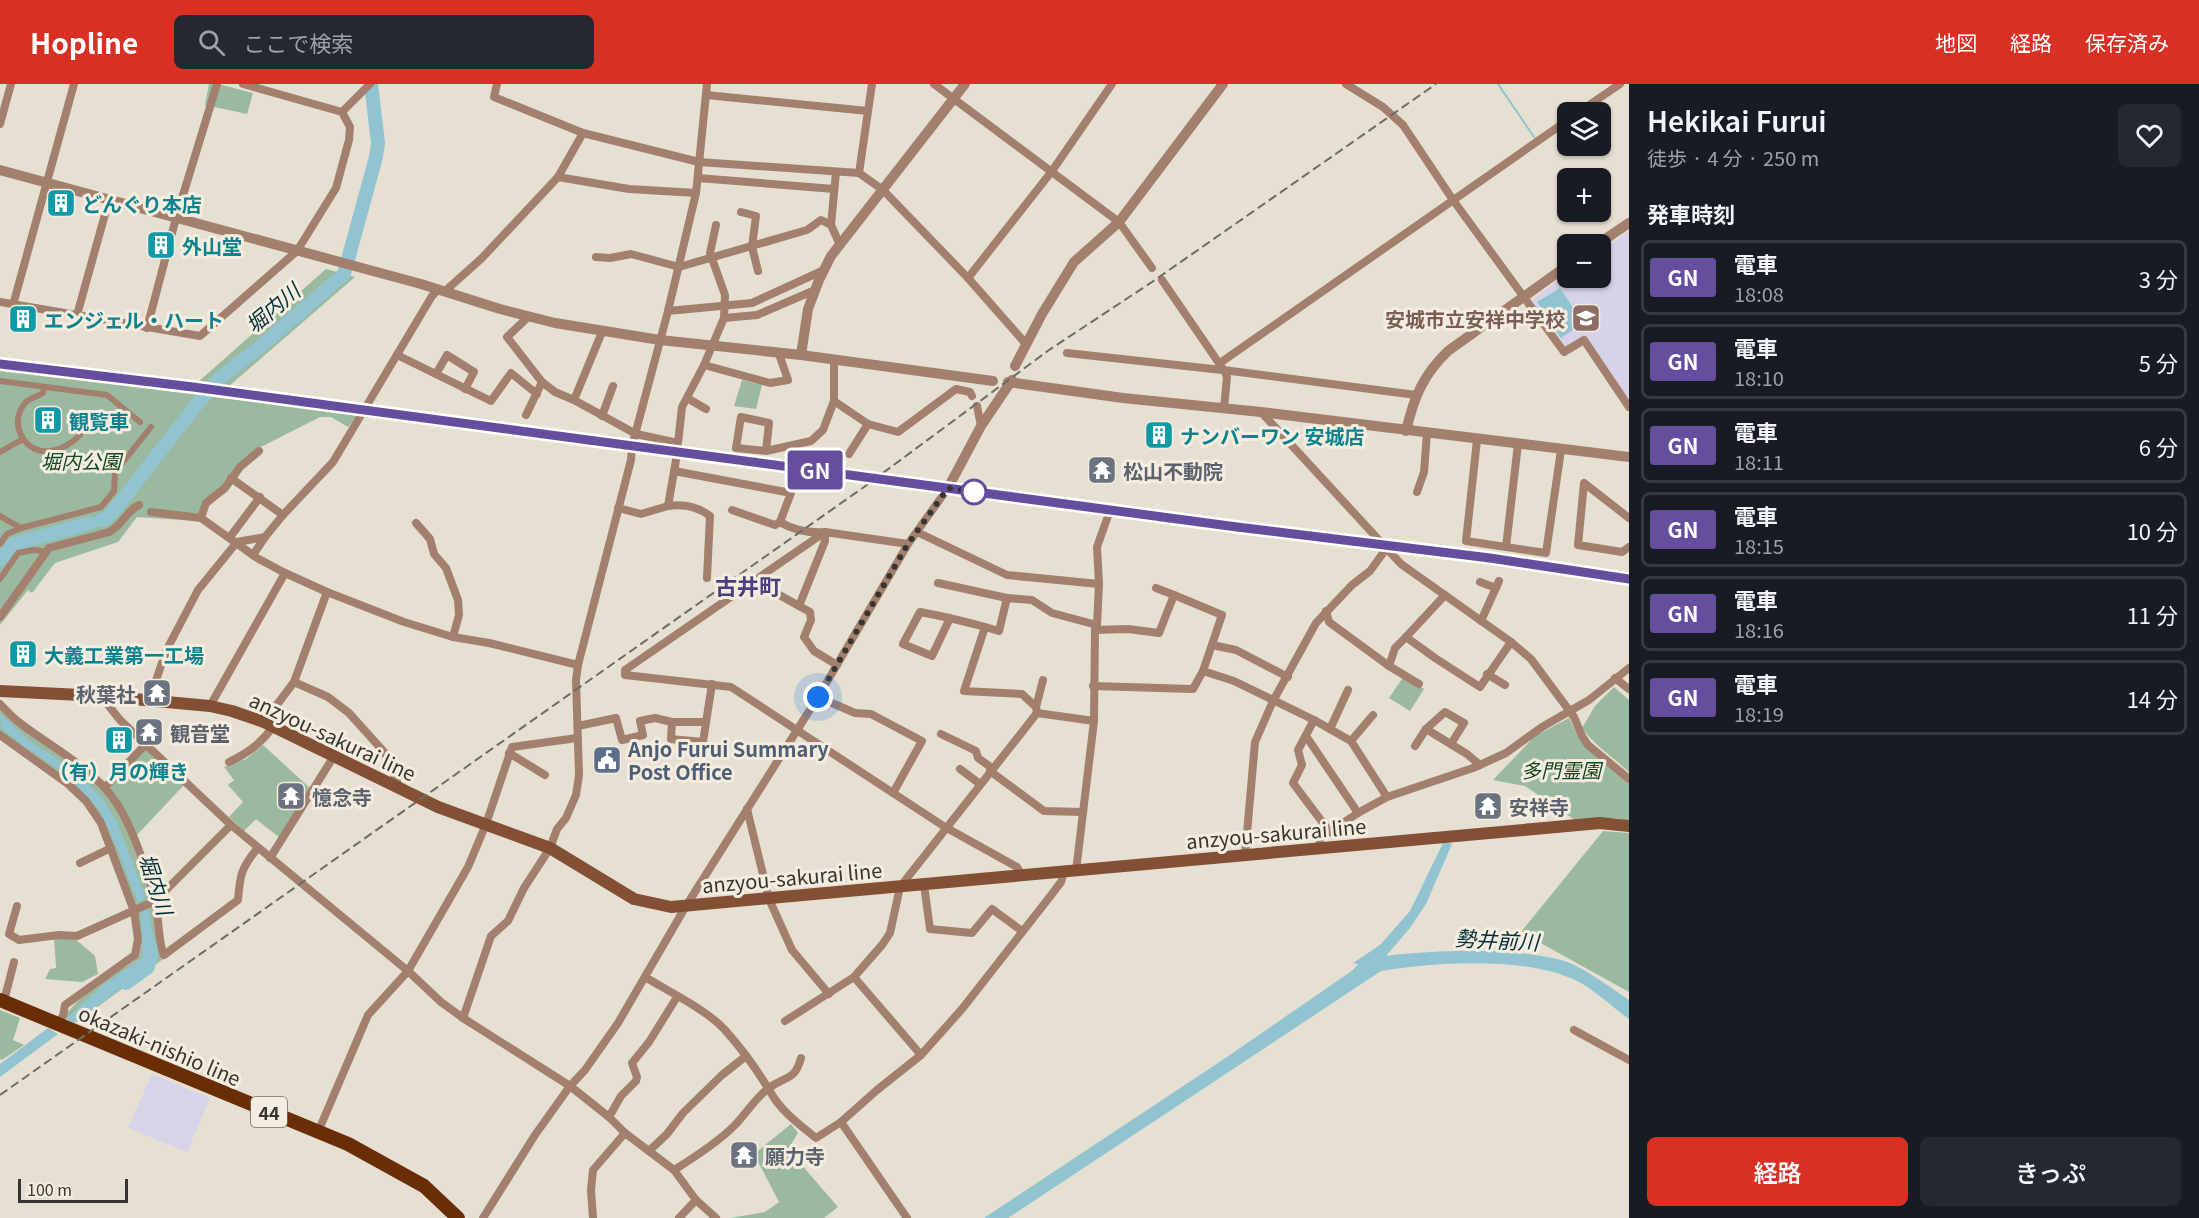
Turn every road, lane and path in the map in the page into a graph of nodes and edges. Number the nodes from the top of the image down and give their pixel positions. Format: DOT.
graph roads {
  1 [pos="11,84"];
  2 [pos="74,84"];
  3 [pos="217,84"];
  4 [pos="243,84"];
  5 [pos="370,84"];
  6 [pos="497,84"];
  7 [pos="707,84"];
  8 [pos="872,84"];
  9 [pos="934,84"];
  10 [pos="965,84"];
  11 [pos="1112,84"];
  12 [pos="1223,84"];
  13 [pos="1346,84"];
  14 [pos="1620,84"];
  15 [pos="706,95"];
  16 [pos="953,99"];
  17 [pos="1594,102"];
  18 [pos="868,111"];
  19 [pos="342,112"];
  20 [pos="0,124"];
  21 [pos="1557,128"];
  22 [pos="583,133"];
  23 [pos="699,162"];
  24 [pos="0,170"];
  25 [pos="1052,171"];
  26 [pos="836,172"];
  27 [pos="859,173"];
  28 [pos="558,177"];
  29 [pos="698,178"];
  30 [pos="46,183"];
  31 [pos="834,189"];
  32 [pos="883,190"];
  33 [pos="696,193"];
  34 [pos="109,200"];
  35 [pos="1453,200"];
  36 [pos="741,212"];
  37 [pos="176,218"];
  38 [pos="1119,222"];
  39 [pos="1629,223"];
  40 [pos="716,225"];
  41 [pos="831,225"];
  42 [pos="1611,235"];
  43 [pos="840,245"];
  44 [pos="752,247"];
  45 [pos="297,251"];
  46 [pos="596,257"];
  47 [pos="711,259"];
  48 [pos="679,267"];
  49 [pos="1152,268"];
  50 [pos="824,270"];
  51 [pos="758,271"];
  52 [pos="1557,274"];
  53 [pos="968,278"];
  54 [pos="1161,280"];
  55 [pos="815,290"];
  56 [pos="441,291"];
  57 [pos="1524,297"];
  58 [pos="0,302"];
  59 [pos="13,304"];
  60 [pos="725,304"];
  61 [pos="668,311"];
  62 [pos="77,315"];
  63 [pos="528,317"];
  64 [pos="724,318"];
  65 [pos="147,328"];
  66 [pos="602,332"];
  67 [pos="660,340"];
  68 [pos="1026,344"];
  69 [pos="713,345"];
  70 [pos="1067,353"];
  71 [pos="779,354"];
  72 [pos="397,355"];
  73 [pos="801,355"];
  74 [pos="834,360"];
  75 [pos="1220,363"];
  76 [pos="704,365"];
  77 [pos="1015,366"];
  78 [pos="1225,372"];
  79 [pos="436,374"];
  80 [pos="0,381"];
  81 [pos="993,381"];
  82 [pos="542,382"];
  83 [pos="613,386"];
  84 [pos="44,387"];
  85 [pos="465,389"];
  86 [pos="537,394"];
  87 [pos="1416,395"];
  88 [pos="972,396"];
  89 [pos="687,398"];
  90 [pos="574,400"];
  91 [pos="834,401"];
  92 [pos="977,405"];
  93 [pos="1629,407"];
  94 [pos="1224,408"];
  95 [pos="706,409"];
  96 [pos="1261,412"];
  97 [pos="526,415"];
  98 [pos="602,416"];
  99 [pos="868,424"];
  100 [pos="981,426"];
  101 [pos="151,427"];
  102 [pos="1406,430"];
  103 [pos="1427,433"];
  104 [pos="636,434"];
  105 [pos="81,435"];
  106 [pos="23,439"];
  107 [pos="140,440"];
  108 [pos="1477,440"];
  109 [pos="1518,444"];
  110 [pos="1561,450"];
  111 [pos="259,451"];
  112 [pos="0,452"];
  113 [pos="766,452"];
  114 [pos="849,454"];
  115 [pos="1629,457"];
  116 [pos="676,460"];
  117 [pos="674,471"];
  118 [pos="231,478"];
  119 [pos="948,488"];
  120 [pos="1417,492"];
  121 [pos="260,497"];
  122 [pos="139,505"];
  123 [pos="668,506"];
  124 [pos="618,508"];
  125 [pos="732,510"];
  126 [pos="151,512"];
  127 [pos="283,515"];
  128 [pos="1108,516"];
  129 [pos="3,518"];
  130 [pos="201,518"];
  131 [pos="1629,518"];
  132 [pos="780,522"];
  133 [pos="416,523"];
  134 [pos="21,528"];
  135 [pos="825,532"];
  136 [pos="917,532"];
  137 [pos="7,534"];
  138 [pos="265,537"];
  139 [pos="233,540"];
  140 [pos="0,544"];
  141 [pos="908,544"];
  142 [pos="1506,547"];
  143 [pos="1629,547"];
  144 [pos="1386,549"];
  145 [pos="42,551"];
  146 [pos="253,555"];
  147 [pos="285,573"];
  148 [pos="707,578"];
  149 [pos="0,579"];
  150 [pos="756,582"];
  151 [pos="1480,582"];
  152 [pos="938,583"];
  153 [pos="1100,584"];
  154 [pos="1156,588"];
  155 [pos="327,592"];
  156 [pos="1174,595"];
  157 [pos="1445,595"];
  158 [pos="1007,597"];
  159 [pos="799,606"];
  160 [pos="1326,611"];
  161 [pos="0,617"];
  162 [pos="950,618"];
  163 [pos="1481,621"];
  164 [pos="985,627"];
  165 [pos="1096,628"];
  166 [pos="453,637"];
  167 [pos="1406,637"];
  168 [pos="1511,642"];
  169 [pos="1212,645"];
  170 [pos="578,665"];
  171 [pos="837,665"];
  172 [pos="1389,666"];
  173 [pos="1629,668"];
  174 [pos="1203,671"];
  175 [pos="1487,674"];
  176 [pos="1288,677"];
  177 [pos="1615,678"];
  178 [pos="1043,680"];
  179 [pos="294,682"];
  180 [pos="712,684"];
  181 [pos="1419,684"];
  182 [pos="1505,685"];
  183 [pos="1094,686"];
  184 [pos="1629,689"];
  185 [pos="1348,690"];
  186 [pos="0,691"];
  187 [pos="100,696"];
  188 [pos="818,697"];
  189 [pos="149,701"];
  190 [pos="1274,701"];
  191 [pos="0,704"];
  192 [pos="210,706"];
  193 [pos="1037,710"];
  194 [pos="1569,712"];
  195 [pos="1373,715"];
  196 [pos="1314,720"];
  197 [pos="1094,721"];
  198 [pos="672,722"];
  199 [pos="705,722"];
  200 [pos="268,725"];
  201 [pos="578,726"];
  202 [pos="1330,729"];
  203 [pos="1426,729"];
  204 [pos="796,731"];
  205 [pos="941,734"];
  206 [pos="0,735"];
  207 [pos="1306,736"];
  208 [pos="578,738"];
  209 [pos="1351,741"];
  210 [pos="146,744"];
  211 [pos="1451,744"];
  212 [pos="1416,746"];
  213 [pos="509,753"];
  214 [pos="334,756"];
  215 [pos="229,762"];
  216 [pos="1480,765"];
  217 [pos="960,769"];
  218 [pos="991,770"];
  219 [pos="545,775"];
  220 [pos="1629,779"];
  221 [pos="980,784"];
  222 [pos="105,787"];
  223 [pos="400,789"];
  224 [pos="893,793"];
  225 [pos="1388,797"];
  226 [pos="747,809"];
  227 [pos="1083,812"];
  228 [pos="1358,813"];
  229 [pos="486,824"];
  230 [pos="231,825"];
  231 [pos="1629,826"];
  232 [pos="945,827"];
  233 [pos="1329,831"];
  234 [pos="111,848"];
  235 [pos="550,848"];
  236 [pos="1321,848"];
  237 [pos="256,850"];
  238 [pos="1245,856"];
  239 [pos="270,858"];
  240 [pos="80,863"];
  241 [pos="1070,871"];
  242 [pos="1022,875"];
  243 [pos="924,885"];
  244 [pos="900,887"];
  245 [pos="769,899"];
  246 [pos="156,901"];
  247 [pos="17,906"];
  248 [pos="686,906"];
  249 [pos="134,911"];
  250 [pos="1022,931"];
  251 [pos="14,962"];
  252 [pos="408,972"];
  253 [pos="645,977"];
  254 [pos="854,977"];
  255 [pos="829,994"];
  256 [pos="677,997"];
  257 [pos="2,1000"];
  258 [pos="463,1018"];
  259 [pos="784,1021"];
  260 [pos="63,1025"];
  261 [pos="1574,1030"];
  262 [pos="921,1054"];
  263 [pos="746,1056"];
  264 [pos="801,1058"];
  265 [pos="1629,1060"];
  266 [pos="570,1086"];
  267 [pos="768,1088"];
  268 [pos="609,1116"];
  269 [pos="841,1122"];
  270 [pos="318,1132"];
  271 [pos="625,1133"];
  272 [pos="649,1151"];
  273 [pos="674,1170"];
  274 [pos="696,1200"];
  275 [pos="458,1218"];
  276 [pos="483,1218"];
  277 [pos="593,1218"];
  278 [pos="679,1218"];
  279 [pos="716,1218"];
  280 [pos="907,1218"];
  1 -- 20 [label="street"];
  2 -- 30 [label="street"];
  3 -- 37 [label="street"];
  4 -- 19 [label="street"];
  5 -- 19 [label="street"];
  6 -- 22 [label="street"];
  7 -- 15 [label="street"];
  8 -- 18 [label="street"];
  9 -- 16 [label="street"];
  10 -- 16 [label="street"];
  11 -- 25 [label="street"];
  12 -- 38 [label="street"];
  13 -- 35 [label="street"];
  14 -- 17 [label="street"];
  15 -- 18 [label="street"];
  15 -- 23 [label="street"];
  16 -- 25 [label="street"];
  16 -- 32 [label="street"];
  18 -- 27 [label="street"];
  19 -- 45 [label="street"];
  21 -- 35 [label="street"];
  22 -- 23 [label="street"];
  22 -- 28 [label="street"];
  23 -- 26 [label="street"];
  23 -- 29 [label="street"];
  24 -- 30 [label="street"];
  25 -- 38 [label="street"];
  25 -- 53 [label="street"];
  26 -- 27 [label="street"];
  26 -- 31 [label="street"];
  27 -- 32 [label="street"];
  28 -- 33 [label="street"];
  28 -- 56 [label="street"];
  29 -- 31 [label="street"];
  29 -- 33 [label="street"];
  30 -- 34 [label="street"];
  30 -- 59 [label="street"];
  31 -- 41 [label="street"];
  32 -- 43 [label="street"];
  32 -- 53 [label="street"];
  33 -- 48 [label="street"];
  34 -- 37 [label="street"];
  34 -- 62 [label="street"];
  35 -- 57 [label="street"];
  35 -- 75 [label="street"];
  36 -- 44 [label="street"];
  37 -- 45 [label="street"];
  37 -- 65 [label="street"];
  38 -- 49 [label="street"];
  38 -- 68 [label="street"];
  39 -- 42 [label="street"];
  40 -- 47 [label="street"];
  41 -- 43 [label="street"];
  41 -- 44 [label="street"];
  43 -- 50 [label="street"];
  44 -- 47 [label="street"];
  44 -- 51 [label="street"];
  45 -- 56 [label="street"];
  45 -- 65 [label="street"];
  46 -- 48 [label="street"];
  47 -- 48 [label="street"];
  47 -- 60 [label="street"];
  48 -- 61 [label="street"];
  50 -- 55 [label="street"];
  50 -- 60 [label="street"];
  52 -- 57 [label="street"];
  53 -- 68 [label="street"];
  54 -- 75 [label="street"];
  55 -- 64 [label="street"];
  55 -- 73 [label="street"];
  56 -- 63 [label="street"];
  56 -- 72 [label="street"];
  57 -- 87 [label="street"];
  57 -- 93 [label="street"];
  58 -- 59 [label="street"];
  59 -- 62 [label="street"];
  60 -- 61 [label="street"];
  60 -- 64 [label="street"];
  61 -- 67 [label="street"];
  62 -- 65 [label="street"];
  63 -- 66 [label="street"];
  63 -- 82 [label="street"];
  64 -- 69 [label="street"];
  66 -- 67 [label="street"];
  66 -- 90 [label="street"];
  67 -- 69 [label="street"];
  67 -- 104 [label="street"];
  68 -- 77 [label="street"];
  69 -- 71 [label="street"];
  69 -- 76 [label="street"];
  70 -- 78 [label="street"];
  71 -- 73 [label="street"];
  71 -- 76 [label="street"];
  72 -- 79 [label="street"];
  72 -- 127 [label="street"];
  73 -- 74 [label="street"];
  74 -- 81 [label="street"];
  74 -- 91 [label="street"];
  75 -- 78 [label="street"];
  76 -- 89 [label="street"];
  78 -- 87 [label="street"];
  78 -- 94 [label="street"];
  79 -- 85 [label="street"];
  79 -- 85 [label="street"];
  80 -- 84 [label="street"];
  82 -- 86 [label="street"];
  82 -- 90 [label="street"];
  83 -- 98 [label="street"];
  84 -- 106 [label="street"];
  84 -- 107 [label="street"];
  85 -- 86 [label="street"];
  86 -- 97 [label="street"];
  87 -- 102 [label="street"];
  88 -- 99 [label="street"];
  89 -- 95 [label="street"];
  89 -- 104 [label="street"];
  90 -- 98 [label="street"];
  91 -- 99 [label="street"];
  91 -- 113 [label="street"];
  92 -- 100 [label="street"];
  94 -- 96 [label="street"];
  94 -- 100 [label="street"];
  96 -- 102 [label="street"];
  96 -- 144 [label="street"];
  98 -- 104 [label="street"];
  99 -- 114 [label="street"];
  100 -- 119 [label="street"];
  101 -- 107 [label="street"];
  102 -- 103 [label="street"];
  103 -- 108 [label="street"];
  103 -- 120 [label="street"];
  104 -- 124 [label="street"];
  105 -- 106 [label="street"];
  106 -- 112 [label="street"];
  107 -- 134 [label="street"];
  108 -- 109 [label="street"];
  108 -- 142 [label="street"];
  109 -- 110 [label="street"];
  109 -- 142 [label="street"];
  110 -- 115 [label="street"];
  110 -- 142 [label="street"];
  111 -- 118 [label="street"];
  113 -- 113 [label="street"];
  116 -- 117 [label="street"];
  117 -- 123 [label="street"];
  117 -- 132 [label="street"];
  118 -- 121 [label="street"];
  118 -- 130 [label="street"];
  119 -- 136 [label="street"];
  121 -- 127 [label="street"];
  121 -- 139 [label="street"];
  122 -- 161 [label="street"];
  123 -- 124 [label="street"];
  123 -- 148 [label="street"];
  124 -- 170 [label="street"];
  125 -- 132 [label="street"];
  126 -- 130 [label="street"];
  127 -- 138 [label="street"];
  128 -- 153 [label="street"];
  129 -- 134 [label="street"];
  129 -- 137 [label="street"];
  130 -- 139 [label="street"];
  131 -- 143 [label="street"];
  132 -- 135 [label="street"];
  133 -- 166 [label="street"];
  134 -- 137 [label="street"];
  135 -- 141 [label="street"];
  135 -- 150 [label="street"];
  135 -- 159 [label="street"];
  136 -- 141 [label="street"];
  136 -- 153 [label="street"];
  137 -- 140 [label="street"];
  138 -- 139 [label="street"];
  138 -- 146 [label="street"];
  139 -- 146 [label="street"];
  139 -- 189 [label="street"];
  141 -- 171 [label="street"];
  144 -- 157 [label="street"];
  144 -- 160 [label="street"];
  145 -- 149 [label="street"];
  146 -- 147 [label="street"];
  147 -- 155 [label="street"];
  147 -- 192 [label="street"];
  150 -- 159 [label="street"];
  150 -- 180 [label="street"];
  151 -- 163 [label="street"];
  152 -- 158 [label="street"];
  153 -- 165 [label="street"];
  154 -- 156 [label="street"];
  155 -- 166 [label="street"];
  155 -- 179 [label="street"];
  156 -- 165 [label="street"];
  156 -- 169 [label="street"];
  157 -- 163 [label="street"];
  157 -- 167 [label="street"];
  158 -- 164 [label="street"];
  158 -- 165 [label="street"];
  159 -- 171 [label="street"];
  160 -- 172 [label="street"];
  160 -- 176 [label="street"];
  162 -- 162 [label="street"];
  162 -- 164 [label="street"];
  163 -- 168 [label="street"];
  164 -- 193 [label="street"];
  165 -- 183 [label="street"];
  166 -- 170 [label="street"];
  167 -- 172 [label="street"];
  167 -- 175 [label="street"];
  168 -- 175 [label="street"];
  168 -- 194 [label="street"];
  169 -- 174 [label="street"];
  169 -- 176 [label="street"];
  170 -- 201 [label="street"];
  171 -- 188 [label="street"];
  172 -- 181 [label="street"];
  173 -- 177 [label="street"];
  174 -- 183 [label="street"];
  174 -- 190 [label="street"];
  175 -- 182 [label="street"];
  176 -- 190 [label="street"];
  177 -- 184 [label="street"];
  177 -- 194 [label="street"];
  178 -- 193 [label="street"];
  179 -- 200 [label="street"];
  179 -- 223 [label="street"];
  180 -- 199 [label="street"];
  180 -- 204 [label="street"];
  183 -- 197 [label="street"];
  185 -- 202 [label="street"];
  186 -- 187 [label="main road, anzyou-sakurai line"];
  187 -- 189 [label="main road, anzyou-sakurai line"];
  187 -- 210 [label="street"];
  188 -- 204 [label="street"];
  188 -- 224 [label="street"];
  189 -- 192 [label="main road, anzyou-sakurai line"];
  190 -- 196 [label="street"];
  190 -- 238 [label="street"];
  191 -- 222 [label="street"];
  192 -- 200 [label="main road, anzyou-sakurai line"];
  193 -- 197 [label="street"];
  193 -- 218 [label="street"];
  194 -- 216 [label="street"];
  194 -- 220 [label="street"];
  195 -- 209 [label="street"];
  196 -- 202 [label="street"];
  196 -- 207 [label="street"];
  197 -- 227 [label="street"];
  198 -- 199 [label="street"];
  198 -- 199 [label="street"];
  198 -- 201 [label="street"];
  200 -- 214 [label="main road, anzyou-sakurai line"];
  200 -- 215 [label="street"];
  201 -- 208 [label="street"];
  202 -- 209 [label="street"];
  203 -- 211 [label="street"];
  203 -- 211 [label="street"];
  203 -- 212 [label="street"];
  204 -- 224 [label="street"];
  204 -- 226 [label="street"];
  205 -- 218 [label="street"];
  206 -- 234 [label="street"];
  207 -- 228 [label="street"];
  207 -- 233 [label="street"];
  208 -- 213 [label="street"];
  208 -- 235 [label="street"];
  209 -- 225 [label="street"];
  210 -- 222 [label="street"];
  210 -- 230 [label="street"];
  211 -- 216 [label="street"];
  213 -- 219 [label="street"];
  213 -- 229 [label="street"];
  214 -- 223 [label="main road, anzyou-sakurai line"];
  214 -- 239 [label="street"];
  216 -- 225 [label="street"];
  217 -- 221 [label="street"];
  218 -- 221 [label="street"];
  218 -- 227 [label="street"];
  221 -- 232 [label="street"];
  222 -- 246 [label="street"];
  223 -- 229 [label="main road, anzyou-sakurai line"];
  224 -- 232 [label="street"];
  225 -- 228 [label="street"];
  226 -- 245 [label="street"];
  226 -- 248 [label="street"];
  227 -- 241 [label="street"];
  228 -- 233 [label="street"];
  229 -- 235 [label="main road, anzyou-sakurai line"];
  229 -- 252 [label="street"];
  230 -- 239 [label="street"];
  230 -- 246 [label="street"];
  231 -- 236 [label="main road, anzyou-sakurai line"];
  232 -- 242 [label="street"];
  232 -- 244 [label="street"];
  233 -- 236 [label="street"];
  234 -- 240 [label="street"];
  234 -- 249 [label="street"];
  235 -- 248 [label="main road, anzyou-sakurai line"];
  235 -- 258 [label="street"];
  236 -- 238 [label="main road, anzyou-sakurai line"];
  237 -- 246 [label="street"];
  238 -- 241 [label="main road, anzyou-sakurai line"];
  239 -- 252 [label="street"];
  241 -- 242 [label="main road, anzyou-sakurai line"];
  241 -- 250 [label="street"];
  242 -- 243 [label="main road, anzyou-sakurai line"];
  243 -- 244 [label="main road, anzyou-sakurai line"];
  243 -- 250 [label="street"];
  244 -- 245 [label="main road, anzyou-sakurai line"];
  244 -- 254 [label="street"];
  245 -- 248 [label="main road, anzyou-sakurai line"];
  245 -- 255 [label="street"];
  246 -- 249 [label="street"];
  247 -- 249 [label="street"];
  248 -- 253 [label="street"];
  249 -- 260 [label="street"];
  250 -- 262 [label="street"];
  251 -- 257 [label="street"];
  252 -- 258 [label="street"];
  252 -- 270 [label="street"];
  253 -- 256 [label="street"];
  253 -- 266 [label="street"];
  254 -- 255 [label="street"];
  254 -- 262 [label="street"];
  255 -- 259 [label="street"];
  256 -- 263 [label="street"];
  256 -- 268 [label="street"];
  257 -- 260 [label="main road, okazaki-nishio line / 44"];
  258 -- 266 [label="street"];
  260 -- 270 [label="main road, okazaki-nishio line / 44"];
  261 -- 265 [label="street"];
  262 -- 269 [label="street"];
  263 -- 267 [label="street"];
  263 -- 272 [label="street"];
  264 -- 267 [label="street"];
  266 -- 268 [label="street"];
  266 -- 276 [label="street"];
  267 -- 269 [label="street"];
  267 -- 273 [label="street"];
  268 -- 271 [label="street"];
  269 -- 280 [label="street"];
  270 -- 275 [label="main road, okazaki-nishio line / 44"];
  271 -- 272 [label="street"];
  271 -- 277 [label="street"];
  272 -- 273 [label="street"];
  273 -- 274 [label="street"];
  274 -- 278 [label="street"];
  274 -- 279 [label="street"];
}
